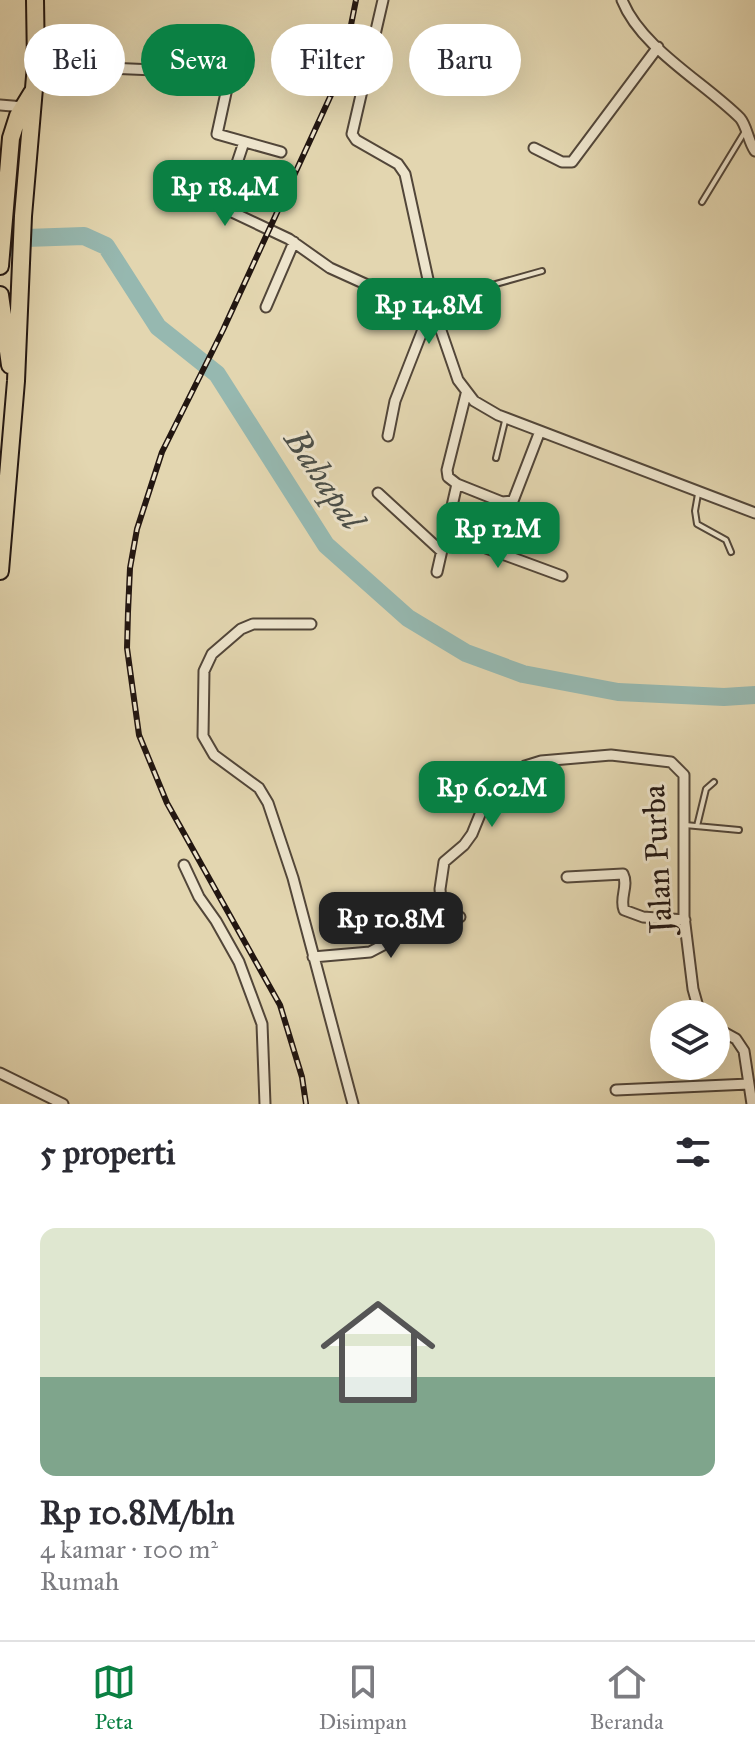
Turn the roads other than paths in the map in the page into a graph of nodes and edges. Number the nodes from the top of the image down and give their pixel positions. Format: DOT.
graph roads {
  1 [pos="35,0"];
  2 [pos="383,0"];
  3 [pos="622,0"];
  4 [pos="35,24"];
  5 [pos="658,47"];
  6 [pos="125,69"];
  7 [pos="30,96"];
  8 [pos="34,96"];
  9 [pos="0,105"];
  10 [pos="24,107"];
  11 [pos="755,119"];
  12 [pos="744,126"];
  13 [pos="244,142"];
  14 [pos="534,148"];
  15 [pos="755,151"];
  16 [pos="281,152"];
  17 [pos="196,195"];
  18 [pos="702,202"];
  19 [pos="229,211"];
  20 [pos="294,242"];
  21 [pos="0,266"];
  22 [pos="542,271"];
  23 [pos="0,295"];
  24 [pos="433,302"];
  25 [pos="266,307"];
  26 [pos="432,315"];
  27 [pos="16,381"];
  28 [pos="466,394"];
  29 [pos="506,418"];
  30 [pos="540,431"];
  31 [pos="388,436"];
  32 [pos="496,458"];
  33 [pos="457,484"];
  34 [pos="699,492"];
  35 [pos="378,493"];
  36 [pos="755,513"];
  37 [pos="445,533"];
  38 [pos="441,551"];
  39 [pos="731,552"];
  40 [pos="0,570"];
  41 [pos="437,572"];
  42 [pos="562,576"];
  43 [pos="311,624"];
  44 [pos="714,782"];
  45 [pos="685,825"];
  46 [pos="697,826"];
  47 [pos="739,830"];
  48 [pos="184,865"];
  49 [pos="567,877"];
  50 [pos="442,916"];
  51 [pos="460,917"];
  52 [pos="685,920"];
  53 [pos="313,957"];
  54 [pos="696,1000"];
  55 [pos="730,1037"];
  56 [pos="0,1073"];
  57 [pos="749,1084"];
  58 [pos="616,1090"];
  59 [pos="63,1104"];
  60 [pos="265,1104"];
  61 [pos="353,1104"];
  62 [pos="752,1104"];
  1 -- 4 [label="highway"];
  2 -- 24 [label="street"];
  3 -- 5 [label="street"];
  5 -- 12 [label="street"];
  5 -- 14 [label="street"];
  6 -- 13 [label="street"];
  7 -- 10 [label="highway"];
  8 -- 27 [label="highway"];
  9 -- 10 [label="street"];
  10 -- 21 [label="highway"];
  11 -- 12 [label="street"];
  12 -- 15 [label="street"];
  12 -- 18 [label="lane"];
  13 -- 16 [label="street"];
  13 -- 19 [label="street"];
  17 -- 19 [label="street"];
  19 -- 20 [label="street"];
  20 -- 25 [label="street"];
  20 -- 26 [label="street"];
  22 -- 24 [label="lane"];
  23 -- 27 [label="highway"];
  24 -- 26 [label="street"];
  26 -- 28 [label="street"];
  26 -- 31 [label="street"];
  27 -- 40 [label="highway"];
  28 -- 29 [label="street"];
  28 -- 33 [label="street"];
  29 -- 30 [label="street"];
  29 -- 32 [label="lane"];
  30 -- 33 [label="street"];
  30 -- 34 [label="street"];
  33 -- 37 [label="street"];
  34 -- 36 [label="street"];
  34 -- 39 [label="lane"];
  35 -- 38 [label="street"];
  37 -- 38 [label="street"];
  37 -- 42 [label="street"];
  38 -- 41 [label="street"];
  43 -- 53 [label="street"];
  44 -- 46 [label="lane"];
  45 -- 46 [label="lane"];
  45 -- 50 [label="street, Jalan Purba"];
  45 -- 52 [label="street, Jalan Purba"];
  46 -- 47 [label="lane"];
  48 -- 60 [label="street"];
  49 -- 52 [label="street"];
  50 -- 51 [label="street"];
  50 -- 53 [label="street"];
  52 -- 54 [label="street, Jalan Purba"];
  53 -- 61 [label="street"];
  55 -- 57 [label="street"];
  56 -- 59 [label="street"];
  57 -- 58 [label="street"];
  57 -- 62 [label="street"];
}
